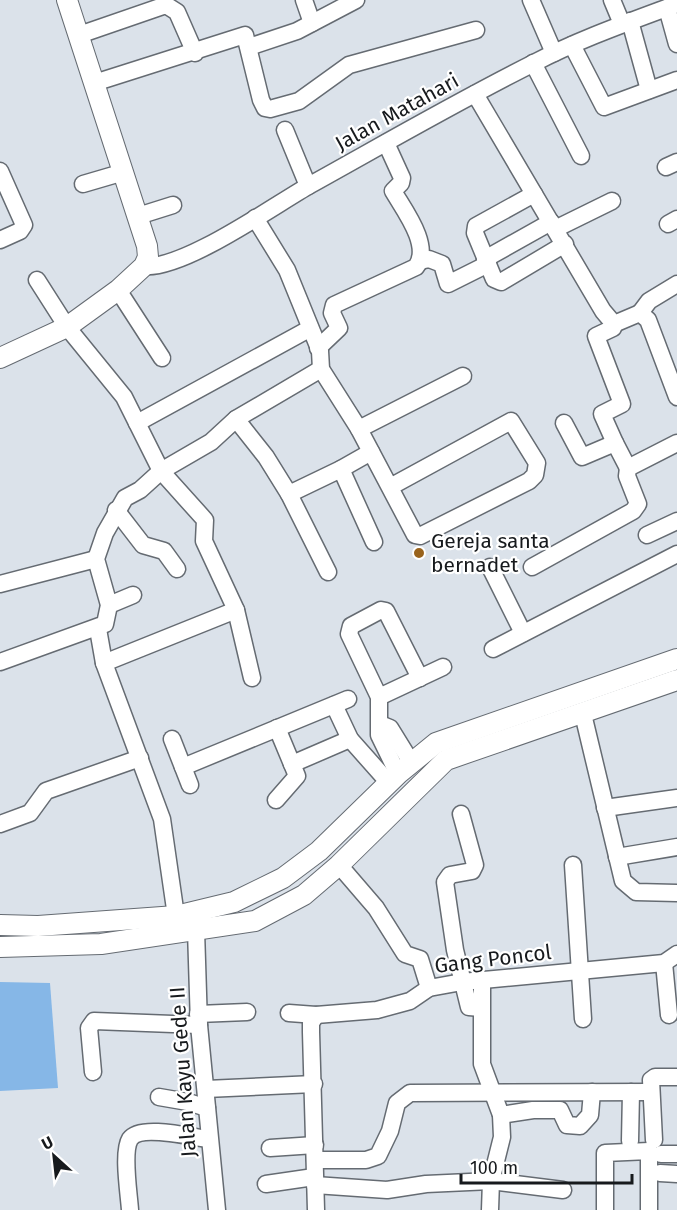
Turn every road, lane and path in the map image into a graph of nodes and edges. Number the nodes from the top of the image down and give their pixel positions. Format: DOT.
graph roads {
  1 [pos="68,0"];
  2 [pos="304,0"];
  3 [pos="531,0"];
  4 [pos="612,0"];
  5 [pos="353,1"];
  6 [pos="146,6"];
  7 [pos="672,6"];
  8 [pos="626,22"];
  9 [pos="312,23"];
  10 [pos="476,30"];
  11 [pos="79,35"];
  12 [pos="677,44"];
  13 [pos="572,45"];
  14 [pos="249,47"];
  15 [pos="195,53"];
  16 [pos="554,53"];
  17 [pos="533,63"];
  18 [pos="677,80"];
  19 [pos="94,83"];
  20 [pos="649,90"];
  21 [pos="475,94"];
  22 [pos="285,130"];
  23 [pos="386,143"];
  24 [pos="581,156"];
  25 [pos="0,171"];
  26 [pos="124,172"];
  27 [pos="82,184"];
  28 [pos="308,186"];
  29 [pos="534,194"];
  30 [pos="612,201"];
  31 [pos="173,205"];
  32 [pos="138,216"];
  33 [pos="255,218"];
  34 [pos="553,225"];
  35 [pos="0,240"];
  36 [pos="565,244"];
  37 [pos="420,261"];
  38 [pos="487,261"];
  39 [pos="144,266"];
  40 [pos="37,280"];
  41 [pos="677,284"];
  42 [pos="118,290"];
  43 [pos="640,313"];
  44 [pos="614,324"];
  45 [pos="67,327"];
  46 [pos="309,329"];
  47 [pos="318,348"];
  48 [pos="0,358"];
  49 [pos="162,358"];
  50 [pos="321,369"];
  51 [pos="463,376"];
  52 [pos="676,392"];
  53 [pos="236,419"];
  54 [pos="137,423"];
  55 [pos="564,423"];
  56 [pos="359,429"];
  57 [pos="615,443"];
  58 [pos="677,443"];
  59 [pos="370,452"];
  60 [pos="628,468"];
  61 [pos="341,469"];
  62 [pos="161,471"];
  63 [pos="390,487"];
  64 [pos="289,494"];
  65 [pos="116,510"];
  66 [pos="677,520"];
  67 [pos="647,535"];
  68 [pos="374,542"];
  69 [pos="677,554"];
  70 [pos="96,559"];
  71 [pos="490,567"];
  72 [pos="532,567"];
  73 [pos="177,569"];
  74 [pos="328,572"];
  75 [pos="0,585"];
  76 [pos="133,595"];
  77 [pos="109,605"];
  78 [pos="237,610"];
  79 [pos="98,629"];
  80 [pos="523,633"];
  81 [pos="493,648"];
  82 [pos="677,659"];
  83 [pos="0,662"];
  84 [pos="104,663"];
  85 [pos="443,667"];
  86 [pos="252,678"];
  87 [pos="420,678"];
  88 [pos="677,680"];
  89 [pos="379,697"];
  90 [pos="583,714"];
  91 [pos="277,728"];
  92 [pos="172,739"];
  93 [pos="350,740"];
  94 [pos="436,743"];
  95 [pos="140,759"];
  96 [pos="446,760"];
  97 [pos="292,764"];
  98 [pos="183,767"];
  99 [pos="399,773"];
  100 [pos="190,785"];
  101 [pos="677,798"];
  102 [pos="276,800"];
  103 [pos="605,808"];
  104 [pos="461,814"];
  105 [pos="0,824"];
  106 [pos="677,847"];
  107 [pos="617,857"];
  108 [pos="339,865"];
  109 [pos="573,865"];
  110 [pos="677,893"];
  111 [pos="176,916"];
  112 [pos="0,925"];
  113 [pos="196,930"];
  114 [pos="0,947"];
  115 [pos="670,959"];
  116 [pos="579,972"];
  117 [pos="462,982"];
  118 [pos="482,983"];
  119 [pos="429,988"];
  120 [pos="481,1008"];
  121 [pos="247,1011"];
  122 [pos="289,1013"];
  123 [pos="199,1014"];
  124 [pos="316,1015"];
  125 [pos="669,1016"];
  126 [pos="583,1019"];
  127 [pos="93,1072"];
  128 [pos="677,1077"];
  129 [pos="314,1084"];
  130 [pos="206,1089"];
  131 [pos="490,1091"];
  132 [pos="592,1092"];
  133 [pos="631,1092"];
  134 [pos="651,1092"];
  135 [pos="159,1097"];
  136 [pos="207,1108"];
  137 [pos="501,1115"];
  138 [pos="208,1139"];
  139 [pos="630,1141"];
  140 [pos="270,1148"];
  141 [pos="664,1149"];
  142 [pos="315,1152"];
  143 [pos="314,1181"];
  144 [pos="491,1181"];
  145 [pos="266,1184"];
  146 [pos="563,1190"];
  147 [pos="130,1210"];
  148 [pos="217,1210"];
  149 [pos="316,1210"];
  150 [pos="490,1210"];
  151 [pos="605,1210"];
  152 [pos="649,1210"];
  1 -- 11 [label="main road"];
  2 -- 9 [label="street"];
  3 -- 16 [label="street"];
  4 -- 8 [label="street"];
  5 -- 9 [label="street"];
  6 -- 11 [label="street"];
  6 -- 15 [label="street"];
  7 -- 8 [label="street, Jalan Matahari"];
  7 -- 12 [label="street"];
  8 -- 13 [label="street, Jalan Matahari"];
  8 -- 20 [label="street"];
  9 -- 14 [label="street"];
  10 -- 14 [label="street"];
  11 -- 19 [label="main road"];
  13 -- 16 [label="street, Jalan Matahari"];
  13 -- 20 [label="street"];
  14 -- 15 [label="street"];
  15 -- 19 [label="street"];
  16 -- 17 [label="street, Jalan Matahari"];
  17 -- 21 [label="street, Jalan Matahari"];
  17 -- 24 [label="street"];
  18 -- 20 [label="street"];
  19 -- 26 [label="main road"];
  21 -- 23 [label="street, Jalan Matahari"];
  21 -- 29 [label="street"];
  22 -- 28 [label="street"];
  23 -- 28 [label="street, Jalan Matahari"];
  23 -- 37 [label="street"];
  25 -- 35 [label="street"];
  26 -- 27 [label="street"];
  26 -- 32 [label="main road"];
  28 -- 33 [label="street, Jalan Matahari"];
  29 -- 34 [label="street"];
  29 -- 38 [label="street"];
  30 -- 34 [label="street"];
  31 -- 32 [label="street"];
  32 -- 39 [label="main road"];
  33 -- 39 [label="street, Jalan Matahari"];
  33 -- 46 [label="street"];
  34 -- 36 [label="street"];
  34 -- 38 [label="street"];
  36 -- 38 [label="street"];
  36 -- 44 [label="street"];
  37 -- 38 [label="street"];
  37 -- 47 [label="street"];
  39 -- 42 [label="main road"];
  40 -- 45 [label="street"];
  41 -- 43 [label="street"];
  42 -- 45 [label="main road"];
  42 -- 49 [label="street"];
  43 -- 44 [label="street"];
  43 -- 52 [label="street"];
  44 -- 57 [label="street"];
  45 -- 48 [label="main road"];
  45 -- 54 [label="street"];
  46 -- 47 [label="street"];
  46 -- 54 [label="street"];
  47 -- 50 [label="street"];
  50 -- 53 [label="street"];
  50 -- 56 [label="street"];
  51 -- 56 [label="street"];
  53 -- 62 [label="street"];
  53 -- 64 [label="street"];
  54 -- 62 [label="street"];
  55 -- 57 [label="street"];
  56 -- 59 [label="street"];
  57 -- 60 [label="street"];
  58 -- 60 [label="street"];
  59 -- 61 [label="street"];
  59 -- 63 [label="street"];
  60 -- 72 [label="street"];
  61 -- 64 [label="street"];
  61 -- 68 [label="street"];
  62 -- 65 [label="street"];
  62 -- 78 [label="street"];
  63 -- 63 [label="street"];
  64 -- 74 [label="street"];
  65 -- 70 [label="street"];
  65 -- 73 [label="street"];
  66 -- 67 [label="street"];
  69 -- 80 [label="street"];
  70 -- 75 [label="street"];
  70 -- 77 [label="street"];
  71 -- 80 [label="street"];
  76 -- 77 [label="street"];
  77 -- 79 [label="street"];
  78 -- 84 [label="street"];
  78 -- 86 [label="street"];
  79 -- 83 [label="street"];
  79 -- 84 [label="street"];
  80 -- 81 [label="street"];
  82 -- 94 [label="main road"];
  84 -- 95 [label="street"];
  85 -- 87 [label="street"];
  87 -- 89 [label="street"];
  87 -- 89 [label="street"];
  88 -- 90 [label="main road"];
  89 -- 99 [label="street"];
  90 -- 96 [label="main road"];
  90 -- 103 [label="street"];
  91 -- 93 [label="street"];
  91 -- 97 [label="street"];
  91 -- 98 [label="street"];
  92 -- 98 [label="street"];
  93 -- 97 [label="street"];
  93 -- 99 [label="street"];
  94 -- 96 [label="main road"];
  94 -- 99 [label="main road"];
  95 -- 105 [label="street"];
  95 -- 111 [label="street"];
  96 -- 108 [label="main road"];
  97 -- 102 [label="street"];
  98 -- 100 [label="street"];
  99 -- 111 [label="main road"];
  101 -- 103 [label="street"];
  103 -- 107 [label="street"];
  104 -- 117 [label="street"];
  106 -- 107 [label="street"];
  107 -- 110 [label="street"];
  108 -- 113 [label="main road"];
  108 -- 119 [label="street"];
  109 -- 116 [label="street"];
  111 -- 112 [label="main road"];
  113 -- 114 [label="main road"];
  113 -- 123 [label="street, Jalan Kayu Gede II"];
  115 -- 116 [label="street, Gang Poncol"];
  115 -- 125 [label="street"];
  116 -- 118 [label="street, Gang Poncol"];
  116 -- 126 [label="street"];
  117 -- 118 [label="street, Gang Poncol"];
  117 -- 119 [label="street, Gang Poncol"];
  117 -- 120 [label="street"];
  118 -- 120 [label="street"];
  119 -- 124 [label="street, Gang Poncol"];
  120 -- 131 [label="street"];
  121 -- 123 [label="street"];
  122 -- 124 [label="street, Gang Poncol"];
  123 -- 127 [label="street"];
  123 -- 130 [label="street, Jalan Kayu Gede II"];
  124 -- 129 [label="street"];
  128 -- 134 [label="street"];
  129 -- 130 [label="street"];
  129 -- 142 [label="street"];
  130 -- 136 [label="street, Jalan Kayu Gede II"];
  131 -- 132 [label="street"];
  131 -- 137 [label="street"];
  131 -- 142 [label="street"];
  132 -- 133 [label="street"];
  132 -- 137 [label="street"];
  133 -- 134 [label="street"];
  133 -- 139 [label="street"];
  134 -- 141 [label="street"];
  135 -- 136 [label="street"];
  136 -- 138 [label="street, Jalan Kayu Gede II"];
  137 -- 144 [label="street"];
  138 -- 147 [label="street"];
  138 -- 148 [label="street, Jalan Kayu Gede II"];
  140 -- 142 [label="street"];
  142 -- 143 [label="street"];
  143 -- 144 [label="street"];
  143 -- 145 [label="street"];
  143 -- 149 [label="street"];
  144 -- 146 [label="street"];
  144 -- 150 [label="street"];
  151 -- 152 [label="street"];
}
